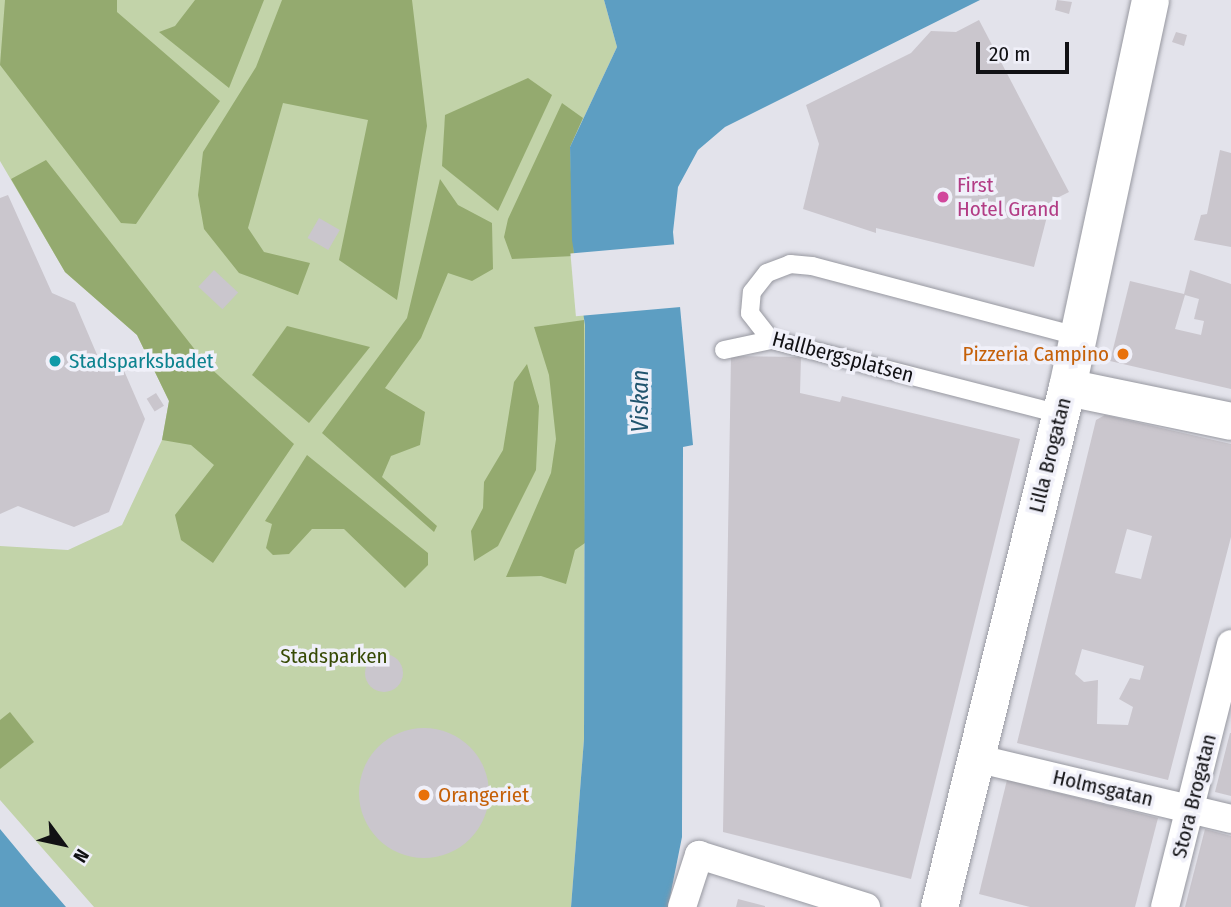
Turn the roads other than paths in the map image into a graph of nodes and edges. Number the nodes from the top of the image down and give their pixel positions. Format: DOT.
graph roads {
  1 [pos="1150,0"];
  2 [pos="1077,336"];
  3 [pos="771,340"];
  4 [pos="724,350"];
  5 [pos="1063,400"];
  6 [pos="1231,421"];
  7 [pos="1231,644"];
  8 [pos="975,758"];
  9 [pos="1191,808"];
  10 [pos="1231,819"];
  11 [pos="682,907"];
  12 [pos="866,907"];
  13 [pos="939,907"];
  14 [pos="1165,907"];
  1 -- 2 [label="street, Lilla Brogatan"];
  2 -- 3 [label="lane, Hallbergsplatsen"];
  2 -- 5 [label="street, Lilla Brogatan"];
  3 -- 4 [label="lane"];
  3 -- 5 [label="lane, Hallbergsplatsen"];
  5 -- 6 [label="street"];
  5 -- 8 [label="street, Lilla Brogatan"];
  7 -- 9 [label="street, Stora Brogatan"];
  8 -- 9 [label="street, Holmsgatan"];
  8 -- 13 [label="street, Lilla Brogatan"];
  9 -- 10 [label="street, Holmsgatan"];
  9 -- 14 [label="street, Stora Brogatan"];
  11 -- 12 [label="street"];
}
